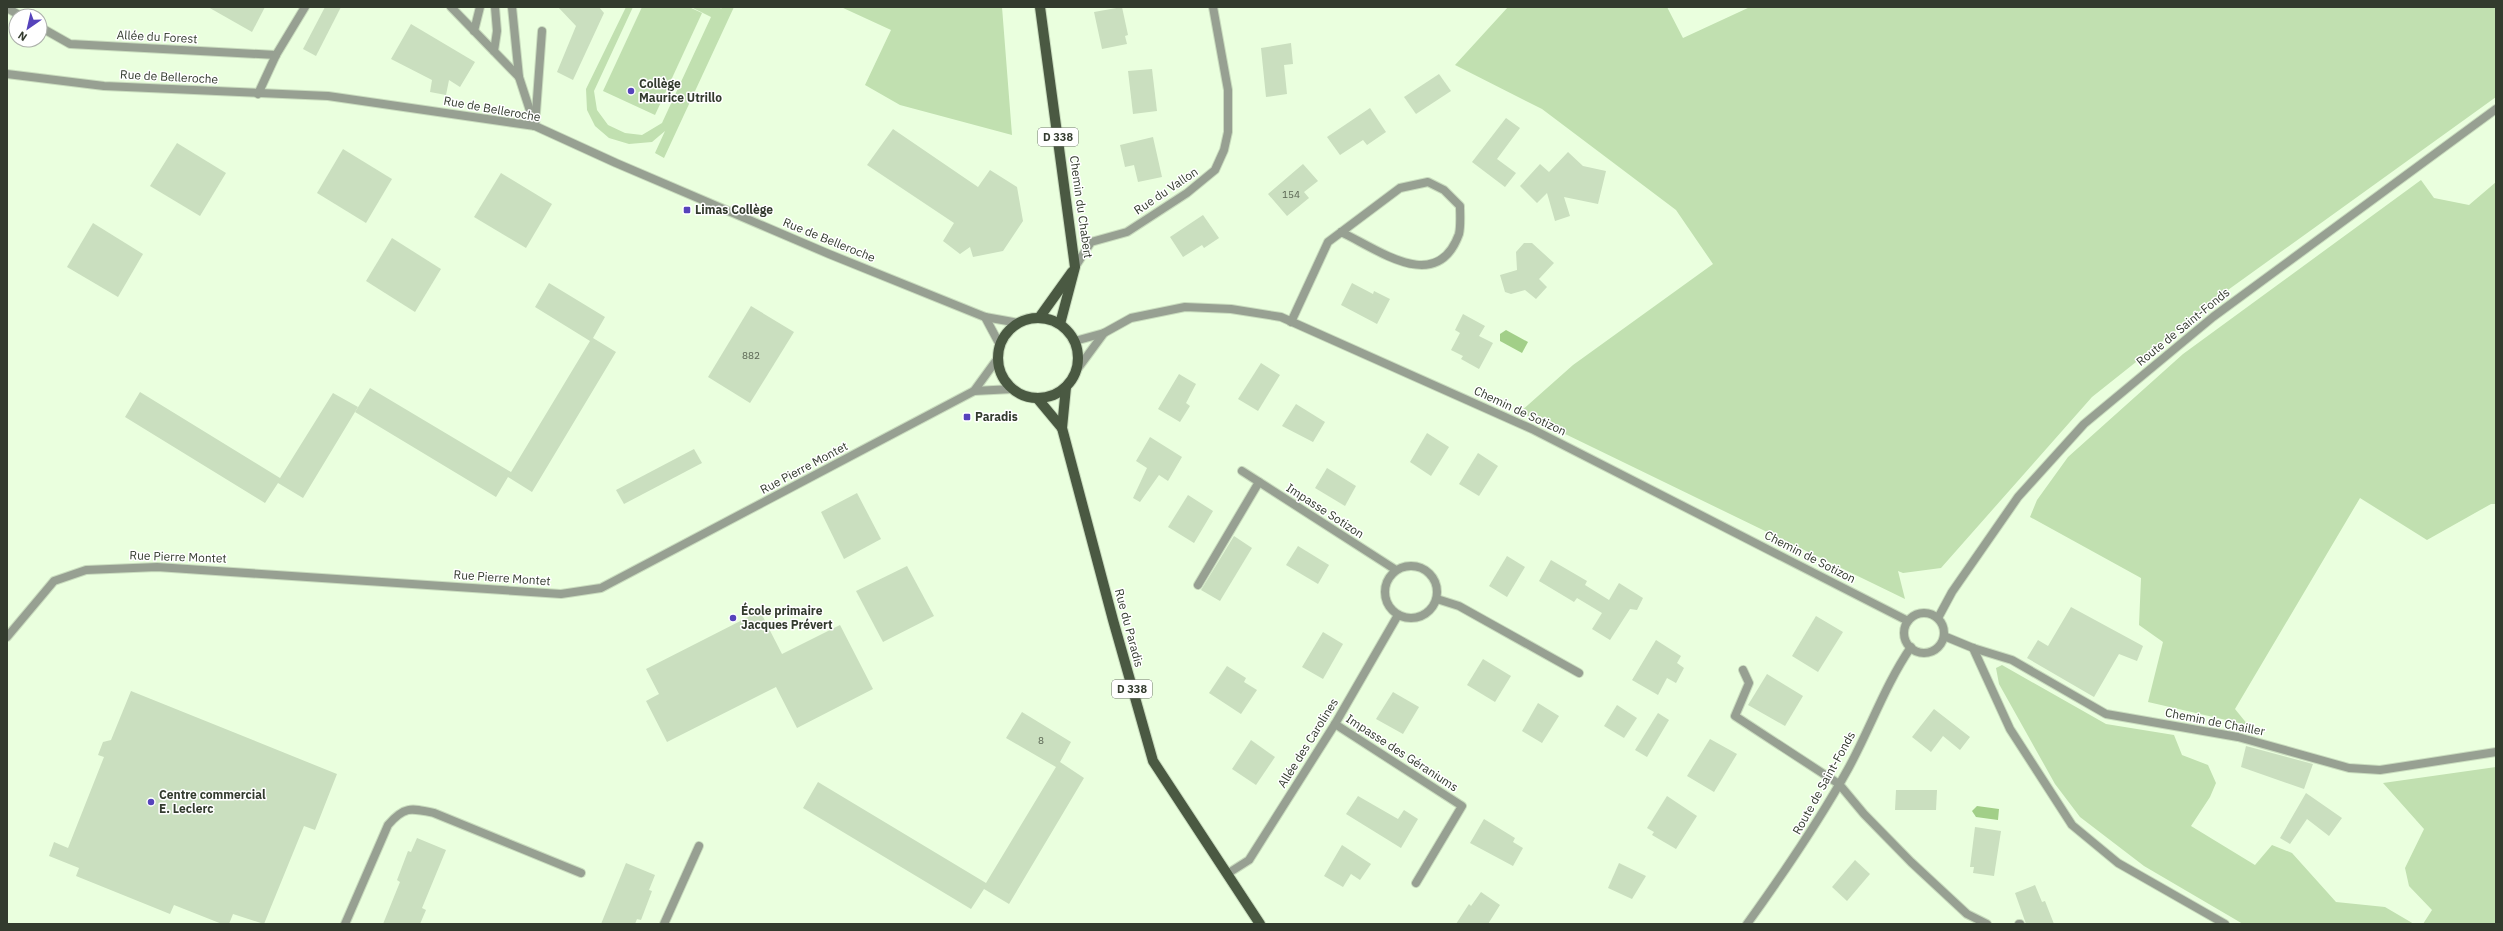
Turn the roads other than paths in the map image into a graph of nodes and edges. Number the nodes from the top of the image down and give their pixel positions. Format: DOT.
graph roads {
  1 [pos="305,7"];
  2 [pos="451,7"];
  3 [pos="480,7"];
  4 [pos="495,7"];
  5 [pos="512,7"];
  6 [pos="1040,7"];
  7 [pos="1213,7"];
  8 [pos="459,10"];
  9 [pos="474,31"];
  10 [pos="542,31"];
  11 [pos="48,32"];
  12 [pos="494,51"];
  13 [pos="276,55"];
  14 [pos="7,74"];
  15 [pos="519,77"];
  16 [pos="258,94"];
  17 [pos="2496,109"];
  18 [pos="535,126"];
  19 [pos="1341,232"];
  20 [pos="1075,267"];
  21 [pos="985,317"];
  22 [pos="1039,318"];
  23 [pos="1019,322"];
  24 [pos="1291,322"];
  25 [pos="1060,324"];
  26 [pos="1104,333"];
  27 [pos="1075,341"];
  28 [pos="1000,345"];
  29 [pos="998,358"];
  30 [pos="1076,371"];
  31 [pos="1066,387"];
  32 [pos="1013,389"];
  33 [pos="974,391"];
  34 [pos="1037,398"];
  35 [pos="1062,428"];
  36 [pos="1242,471"];
  37 [pos="1259,482"];
  38 [pos="1396,570"];
  39 [pos="1198,585"];
  40 [pos="1437,599"];
  41 [pos="1398,615"];
  42 [pos="1938,618"];
  43 [pos="1908,621"];
  44 [pos="1944,636"];
  45 [pos="7,637"];
  46 [pos="1911,647"];
  47 [pos="1974,648"];
  48 [pos="1743,670"];
  49 [pos="1579,673"];
  50 [pos="1334,724"];
  51 [pos="2496,752"];
  52 [pos="1839,784"];
  53 [pos="699,846"];
  54 [pos="581,874"];
  55 [pos="1227,874"];
  56 [pos="1416,883"];
  57 [pos="345,924"];
  58 [pos="664,924"];
  59 [pos="1260,924"];
  60 [pos="1747,924"];
  61 [pos="1987,924"];
  62 [pos="2225,924"];
  1 -- 13 [label="street"];
  2 -- 8 [label="street"];
  3 -- 9 [label="street"];
  4 -- 12 [label="street"];
  5 -- 15 [label="street"];
  6 -- 20 [label="main road, Chemin du Chabert / D 338"];
  7 -- 20 [label="street, Rue du Vallon"];
  8 -- 9 [label="street"];
  9 -- 12 [label="street"];
  10 -- 18 [label="street"];
  11 -- 13 [label="street, Allée du Forest"];
  12 -- 15 [label="street"];
  13 -- 16 [label="street"];
  14 -- 16 [label="street, Rue de Belleroche"];
  15 -- 18 [label="street"];
  16 -- 18 [label="street, Rue de Belleroche"];
  17 -- 42 [label="street, Route de Saint-Fonds"];
  18 -- 21 [label="street, Rue de Belleroche"];
  19 -- 19 [label="street"];
  19 -- 24 [label="street"];
  20 -- 22 [label="main road, Chemin du Chabert"];
  20 -- 25 [label="main road, Chemin du Chabert / D 338"];
  21 -- 23 [label="street, Rue de Belleroche"];
  21 -- 28 [label="street"];
  22 -- 23 [label="main road"];
  22 -- 25 [label="main road"];
  23 -- 28 [label="main road"];
  24 -- 26 [label="street, Chemin de Sotizon"];
  24 -- 43 [label="street, Chemin de Sotizon"];
  25 -- 27 [label="main road"];
  26 -- 27 [label="street, Chemin de Sotizon"];
  26 -- 30 [label="street, Chemin de Sotizon"];
  27 -- 30 [label="main road"];
  28 -- 29 [label="main road"];
  29 -- 32 [label="main road"];
  29 -- 33 [label="street, Rue Pierre Montet"];
  30 -- 31 [label="main road"];
  31 -- 34 [label="main road"];
  31 -- 35 [label="main road, Rue du Paradis / D 338"];
  32 -- 33 [label="street, Rue Pierre Montet"];
  32 -- 34 [label="main road"];
  33 -- 45 [label="street, Rue Pierre Montet"];
  34 -- 35 [label="main road, Rue du Paradis / D 338"];
  35 -- 55 [label="main road, Rue du Paradis / D 338"];
  36 -- 37 [label="street, Impasse Sotizon"];
  37 -- 38 [label="street, Impasse Sotizon"];
  37 -- 39 [label="street"];
  38 -- 40 [label="street"];
  38 -- 41 [label="street"];
  40 -- 41 [label="street"];
  40 -- 49 [label="street"];
  41 -- 50 [label="street, Allée des Carolines"];
  42 -- 43 [label="street"];
  42 -- 44 [label="street"];
  43 -- 46 [label="street"];
  44 -- 46 [label="street"];
  44 -- 47 [label="street, Chemin de Chailler"];
  46 -- 52 [label="street, Route de Saint-Fonds"];
  47 -- 51 [label="street, Chemin de Chailler"];
  47 -- 62 [label="street"];
  48 -- 52 [label="street"];
  50 -- 55 [label="street, Allée des Carolines"];
  50 -- 56 [label="street, Impasse des Géraniums"];
  52 -- 60 [label="street, Route de Saint-Fonds"];
  52 -- 61 [label="street"];
  53 -- 58 [label="street"];
  54 -- 57 [label="street"];
  55 -- 59 [label="main road, Rue du Paradis / D 338"];
}
